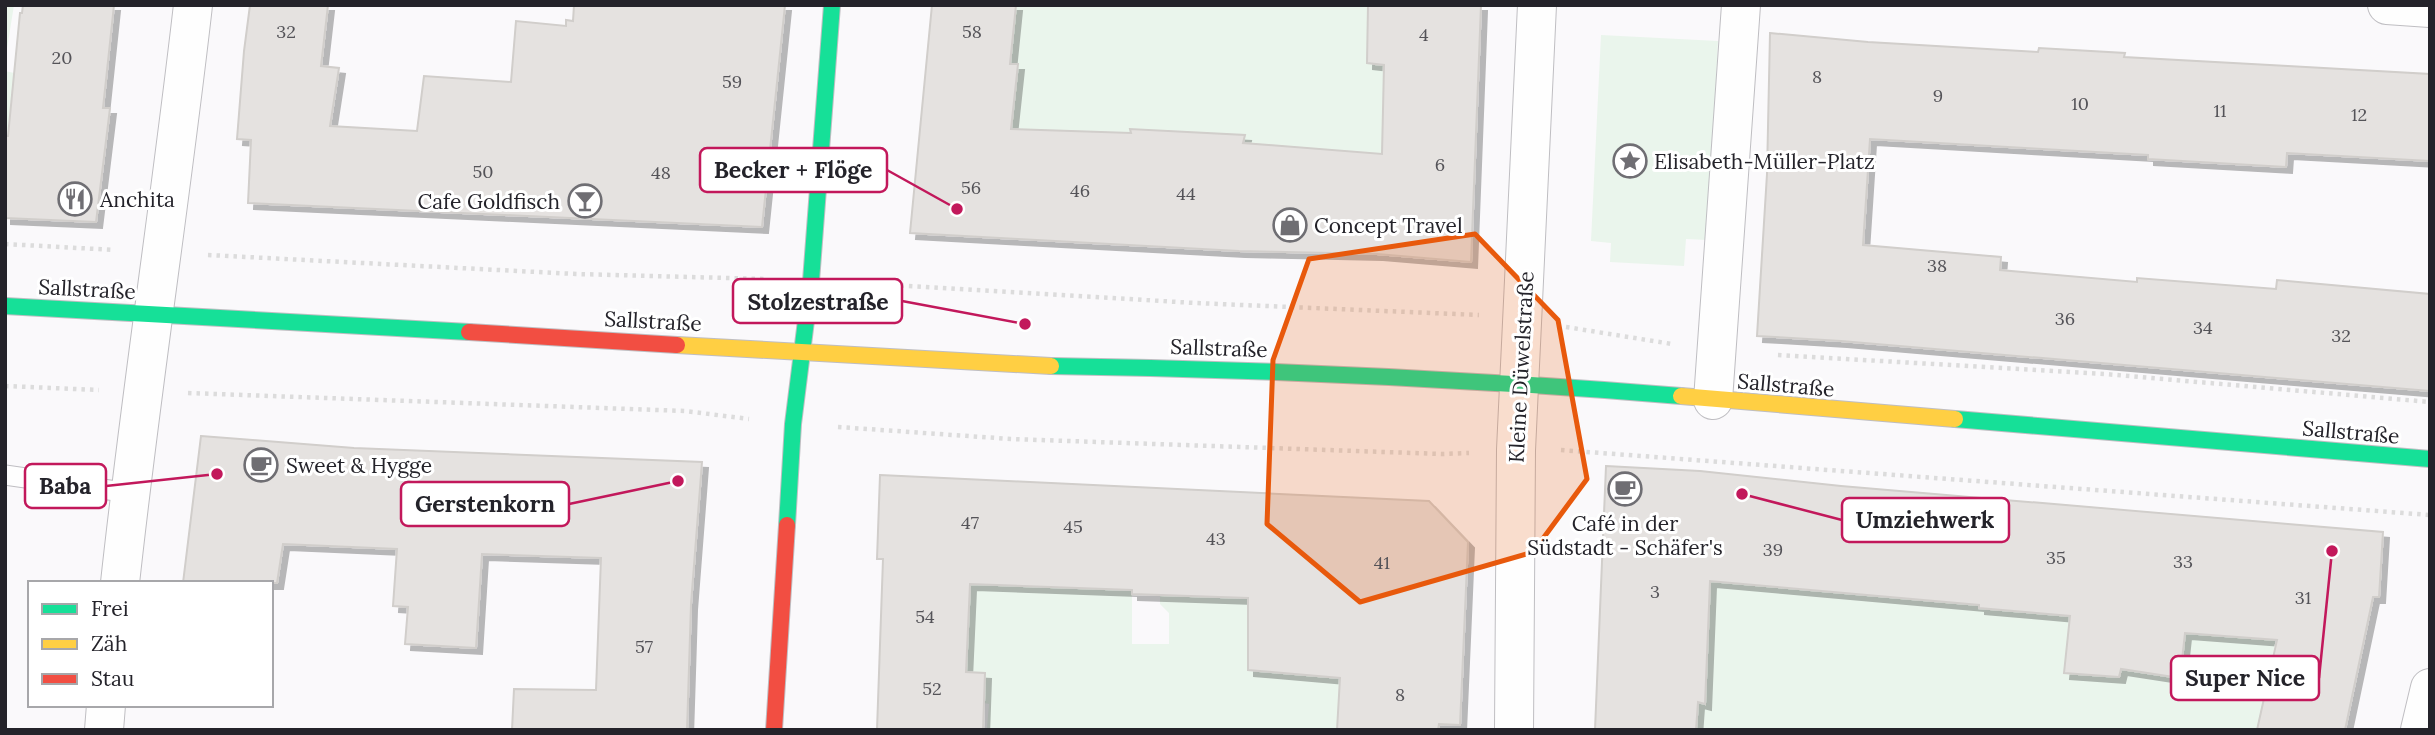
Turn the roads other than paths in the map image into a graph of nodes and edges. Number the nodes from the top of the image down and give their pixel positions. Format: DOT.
graph roads {
  1 [pos="192,5"];
  2 [pos="832,5"];
  3 [pos="1537,5"];
  4 [pos="1741,5"];
  5 [pos="2388,5"];
  6 [pos="2430,8"];
  7 [pos="5,306"];
  8 [pos="154,313"];
  9 [pos="803,351"];
  10 [pos="1520,383"];
  11 [pos="1713,400"];
  12 [pos="2430,459"];
  13 [pos="5,475"];
  14 [pos="130,493"];
  15 [pos="120,581"];
  16 [pos="2430,688"];
  17 [pos="106,707"];
  18 [pos="104,730"];
  19 [pos="774,730"];
  20 [pos="1514,730"];
  21 [pos="2420,730"];
  1 -- 8 [label="street"];
  2 -- 9 [label="street"];
  3 -- 10 [label="street, Kleine Düwelstraße"];
  4 -- 11 [label="street"];
  5 -- 6 [label="street"];
  7 -- 8 [label="street, Sallstraße"];
  8 -- 9 [label="street, Sallstraße"];
  8 -- 14 [label="street"];
  9 -- 10 [label="street, Sallstraße"];
  9 -- 19 [label="street"];
  10 -- 11 [label="street, Sallstraße"];
  10 -- 20 [label="street, Kleine Düwelstraße"];
  11 -- 12 [label="street, Sallstraße"];
  13 -- 14 [label="lane"];
  14 -- 15 [label="street"];
  16 -- 21 [label="street"];
  17 -- 18 [label="street"];
}
